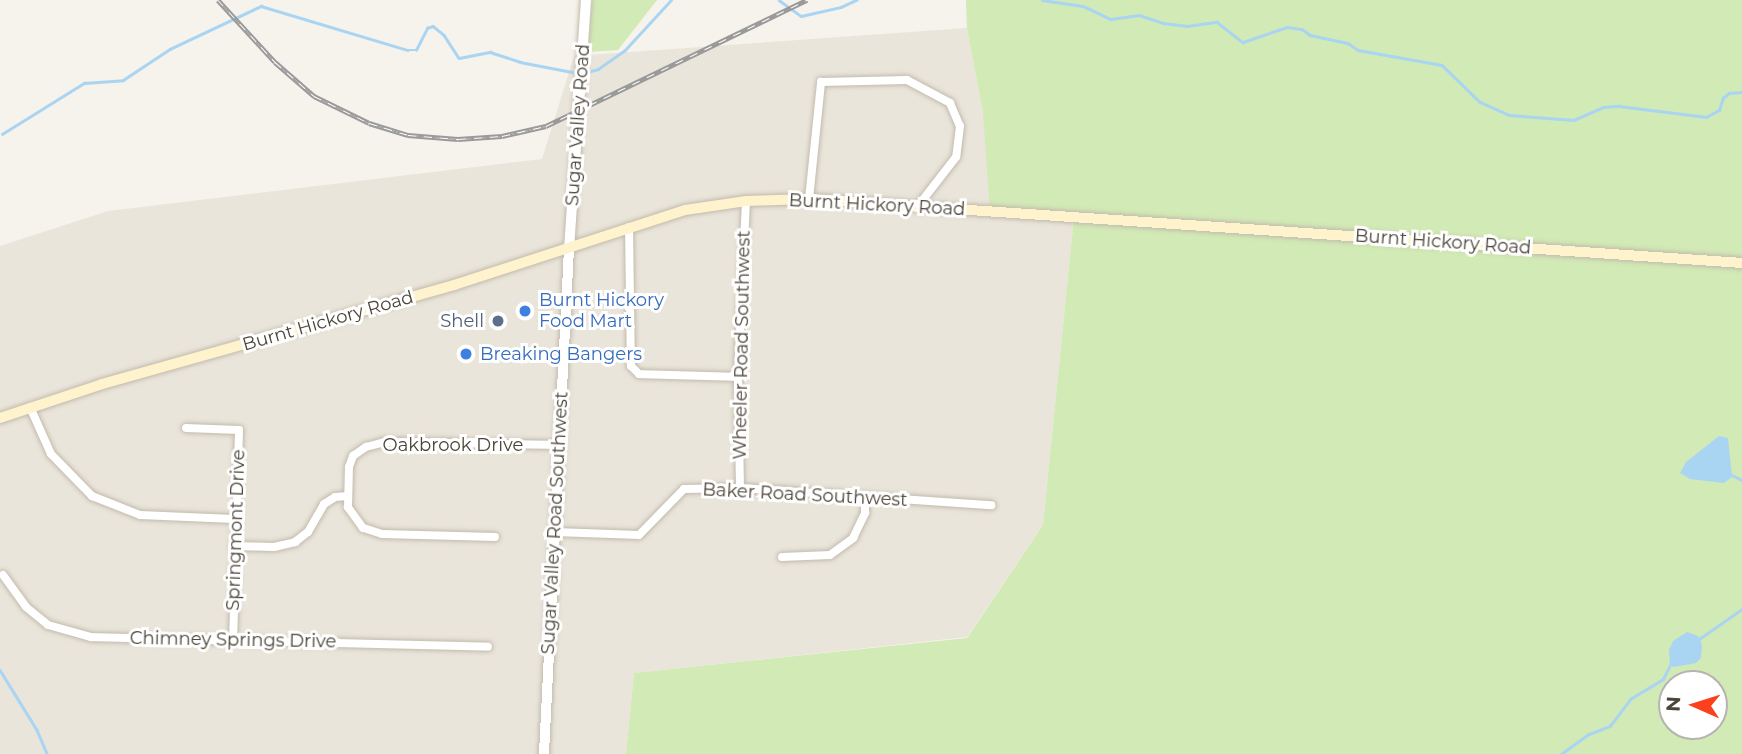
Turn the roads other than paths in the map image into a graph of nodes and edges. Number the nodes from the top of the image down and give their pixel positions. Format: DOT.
graph roads {
  1 [pos="586,0"];
  2 [pos="809,199"];
  3 [pos="746,201"];
  4 [pos="918,206"];
  5 [pos="629,227"];
  6 [pos="569,249"];
  7 [pos="1742,263"];
  8 [pos="738,377"];
  9 [pos="30,407"];
  10 [pos="0,418"];
  11 [pos="186,428"];
  12 [pos="558,445"];
  13 [pos="740,488"];
  14 [pos="348,496"];
  15 [pos="865,498"];
  16 [pos="991,505"];
  17 [pos="234,519"];
  18 [pos="555,532"];
  19 [pos="495,537"];
  20 [pos="234,546"];
  21 [pos="782,557"];
  22 [pos="3,576"];
  23 [pos="233,640"];
  24 [pos="488,647"];
  25 [pos="544,754"];
  1 -- 6 [label="street, Sugar Valley Road"];
  2 -- 3 [label="main road, Burnt Hickory Road"];
  2 -- 4 [label="main road, Burnt Hickory Road"];
  2 -- 4 [label="street"];
  3 -- 5 [label="main road, Burnt Hickory Road"];
  3 -- 8 [label="street, Wheeler Road Southwest"];
  4 -- 7 [label="main road, Burnt Hickory Road"];
  5 -- 6 [label="main road, Burnt Hickory Road"];
  5 -- 8 [label="street"];
  6 -- 9 [label="main road, Burnt Hickory Road"];
  6 -- 12 [label="street, Sugar Valley Road Southwest"];
  8 -- 13 [label="street, Wheeler Road Southwest"];
  9 -- 10 [label="main road, Burnt Hickory Road"];
  9 -- 17 [label="street"];
  11 -- 17 [label="street, Springmont Drive"];
  12 -- 14 [label="street, Oakbrook Drive"];
  12 -- 18 [label="street, Sugar Valley Road Southwest"];
  13 -- 15 [label="street, Baker Road Southwest"];
  13 -- 18 [label="street, Baker Road Southwest"];
  14 -- 19 [label="street"];
  14 -- 20 [label="street"];
  15 -- 16 [label="street, Baker Road Southwest"];
  15 -- 21 [label="street"];
  17 -- 20 [label="street, Springmont Drive"];
  18 -- 25 [label="street, Sugar Valley Road Southwest"];
  20 -- 23 [label="street, Springmont Drive"];
  22 -- 23 [label="street, Chimney Springs Drive"];
  23 -- 24 [label="street, Chimney Springs Drive"];
}
